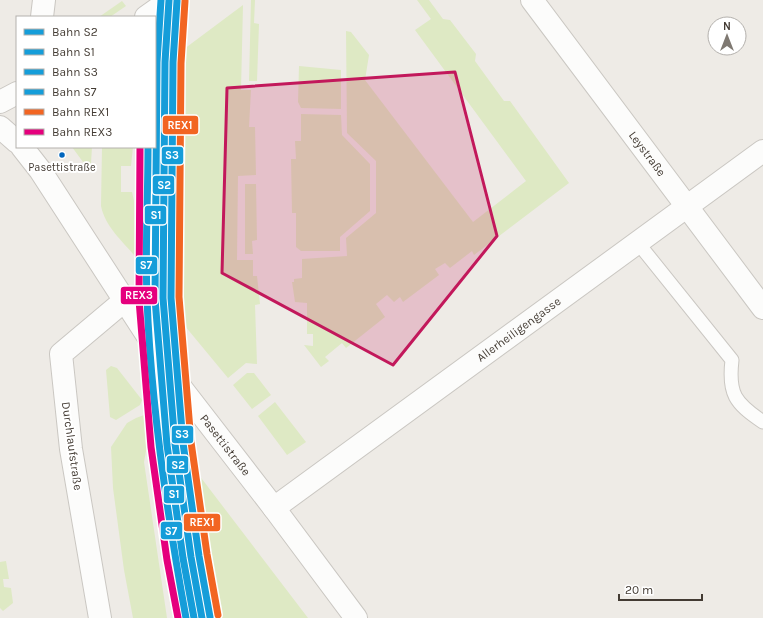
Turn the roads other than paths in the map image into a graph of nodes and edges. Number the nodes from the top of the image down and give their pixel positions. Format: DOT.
graph roads {
  1 [pos="44,0"];
  2 [pos="170,0"];
  3 [pos="532,0"];
  4 [pos="42,16"];
  5 [pos="147,16"];
  6 [pos="16,94"];
  7 [pos="0,102"];
  8 [pos="0,127"];
  9 [pos="16,141"];
  10 [pos="23,148"];
  11 [pos="763,151"];
  12 [pos="687,207"];
  13 [pos="638,244"];
  14 [pos="124,301"];
  15 [pos="763,308"];
  16 [pos="763,422"];
  17 [pos="274,508"];
  18 [pos="100,618"];
  19 [pos="356,618"];
  1 -- 4 [label="street"];
  2 -- 5 [label="street"];
  3 -- 12 [label="street, Leystraße"];
  6 -- 7 [label="street"];
  8 -- 9 [label="street"];
  10 -- 14 [label="street, Pasettistraße"];
  11 -- 12 [label="street, Allerheiligengasse"];
  12 -- 13 [label="street, Allerheiligengasse"];
  12 -- 15 [label="street, Leystraße"];
  13 -- 16 [label="lane"];
  13 -- 17 [label="street, Allerheiligengasse"];
  14 -- 17 [label="street, Pasettistraße"];
  14 -- 18 [label="street, Durchlaufstraße"];
  17 -- 19 [label="street, Pasettistraße"];
}
